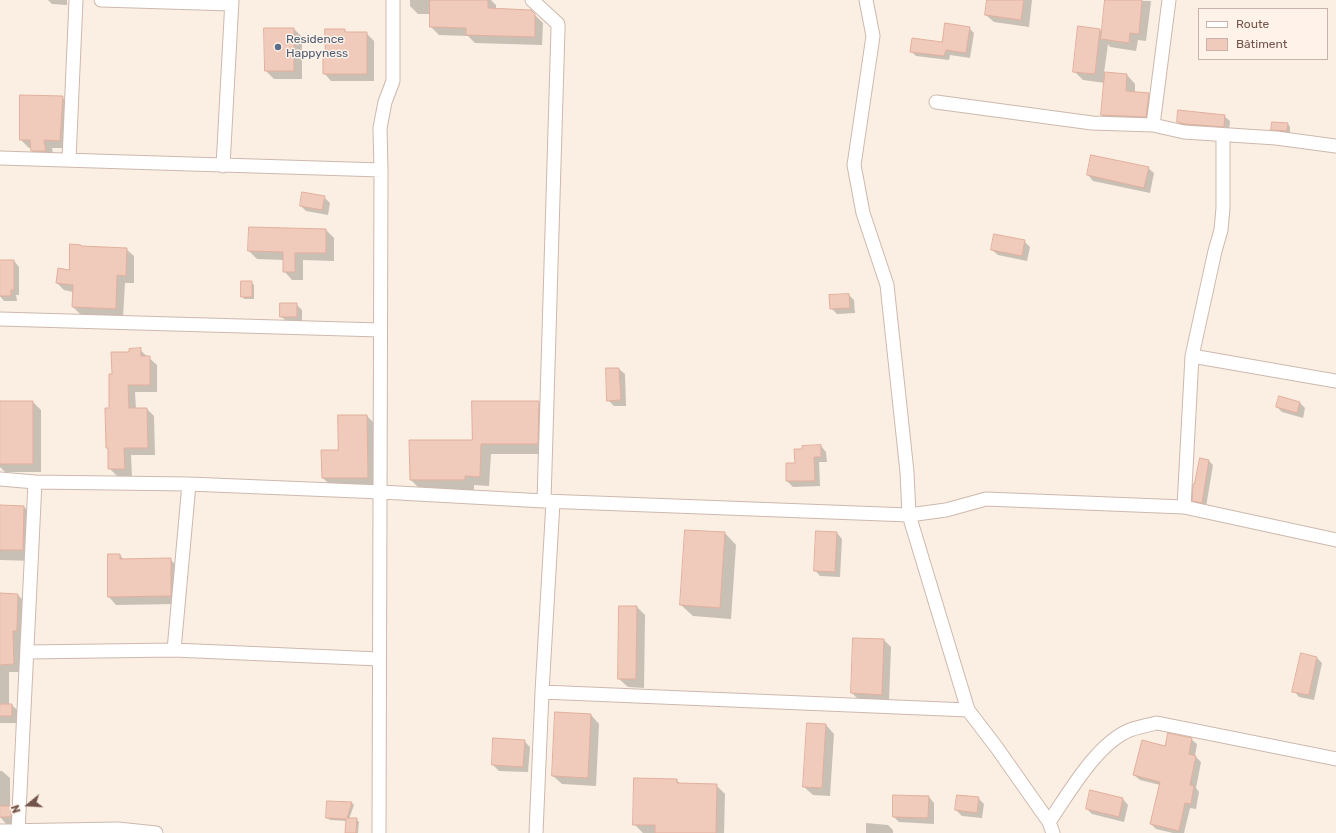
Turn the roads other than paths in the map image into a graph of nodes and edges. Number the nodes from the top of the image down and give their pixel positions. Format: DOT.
graph roads {
  1 [pos="76,0"];
  2 [pos="101,0"];
  3 [pos="393,0"];
  4 [pos="532,0"];
  5 [pos="866,0"];
  6 [pos="1169,0"];
  7 [pos="232,2"];
  8 [pos="936,102"];
  9 [pos="1153,125"];
  10 [pos="1223,135"];
  11 [pos="1336,146"];
  12 [pos="0,158"];
  13 [pos="69,160"];
  14 [pos="223,166"];
  15 [pos="381,170"];
  16 [pos="0,319"];
  17 [pos="380,330"];
  18 [pos="1192,356"];
  19 [pos="1336,381"];
  20 [pos="0,479"];
  21 [pos="35,482"];
  22 [pos="189,484"];
  23 [pos="380,492"];
  24 [pos="548,502"];
  25 [pos="1184,507"];
  26 [pos="909,515"];
  27 [pos="1336,540"];
  28 [pos="174,650"];
  29 [pos="27,652"];
  30 [pos="379,659"];
  31 [pos="542,692"];
  32 [pos="968,710"];
  33 [pos="1336,759"];
  34 [pos="1051,827"];
  35 [pos="0,831"];
  36 [pos="18,832"];
  37 [pos="156,833"];
  38 [pos="379,833"];
  39 [pos="536,833"];
  1 -- 13 [label="street"];
  2 -- 7 [label="street"];
  3 -- 15 [label="street"];
  4 -- 24 [label="street"];
  5 -- 26 [label="street"];
  6 -- 9 [label="street"];
  7 -- 14 [label="street"];
  8 -- 9 [label="street"];
  9 -- 10 [label="street"];
  10 -- 11 [label="street"];
  10 -- 18 [label="street"];
  12 -- 13 [label="street"];
  13 -- 14 [label="street"];
  14 -- 15 [label="street"];
  15 -- 17 [label="street"];
  16 -- 17 [label="street"];
  17 -- 23 [label="street"];
  18 -- 19 [label="street"];
  18 -- 25 [label="street"];
  20 -- 21 [label="street"];
  21 -- 22 [label="street"];
  21 -- 29 [label="street"];
  22 -- 23 [label="street"];
  22 -- 28 [label="street"];
  23 -- 24 [label="street"];
  23 -- 30 [label="street"];
  24 -- 26 [label="street"];
  24 -- 31 [label="street"];
  25 -- 26 [label="street"];
  25 -- 27 [label="street"];
  26 -- 32 [label="street"];
  28 -- 29 [label="street"];
  28 -- 30 [label="street"];
  29 -- 36 [label="street"];
  30 -- 38 [label="street"];
  31 -- 32 [label="street"];
  31 -- 39 [label="street"];
  32 -- 34 [label="street"];
  33 -- 34 [label="street"];
  35 -- 36 [label="street"];
  36 -- 37 [label="street"];
}
